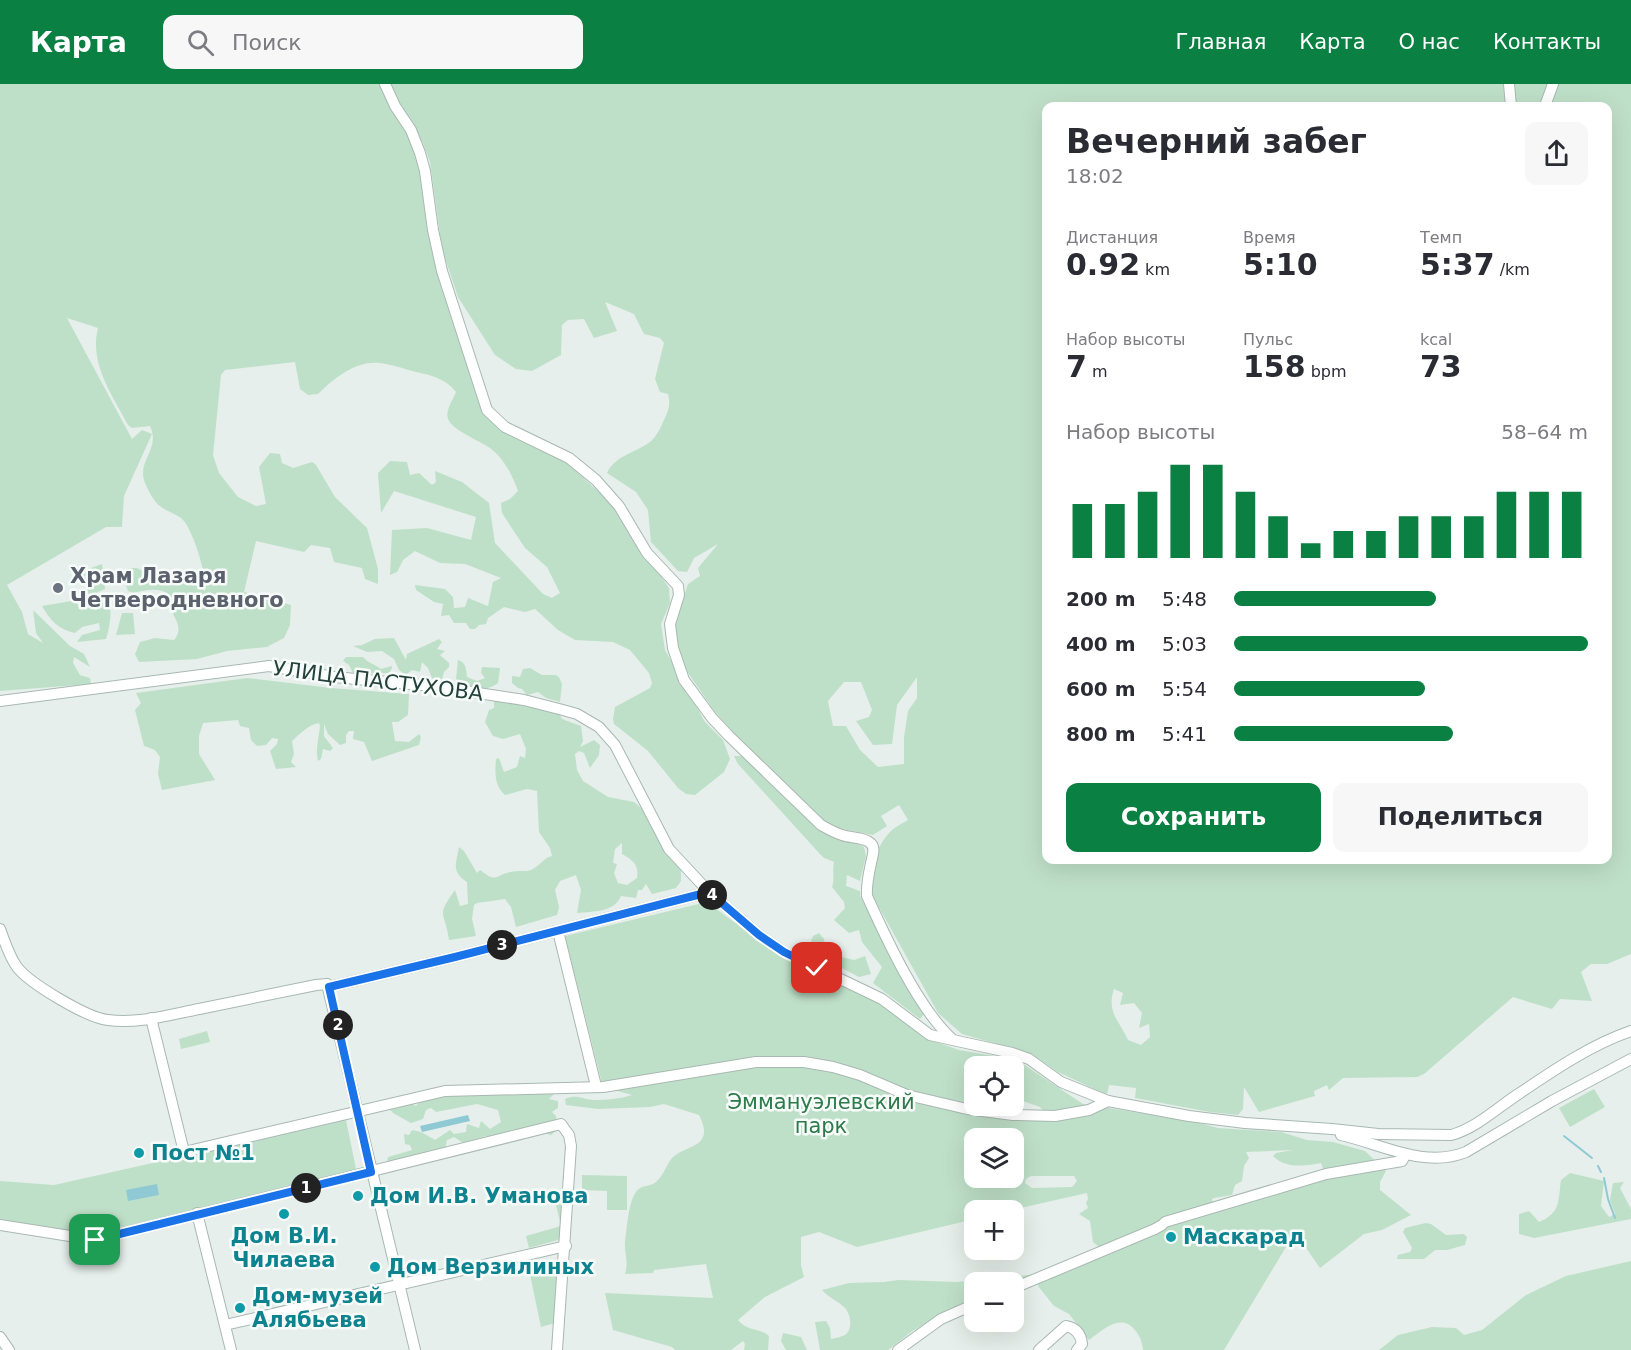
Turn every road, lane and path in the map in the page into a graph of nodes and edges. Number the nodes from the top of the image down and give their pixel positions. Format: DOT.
graph roads {
  1 [pos="385,84"];
  2 [pos="1509,84"];
  3 [pos="1553,84"];
  4 [pos="1511,102"];
  5 [pos="1546,102"];
  6 [pos="0,701"];
  7 [pos="709,892"];
  8 [pos="0,929"];
  9 [pos="558,931"];
  10 [pos="326,985"];
  11 [pos="151,1018"];
  12 [pos="1631,1030"];
  13 [pos="954,1041"];
  14 [pos="1631,1059"];
  15 [pos="596,1086"];
  16 [pos="1108,1101"];
  17 [pos="357,1111"];
  18 [pos="1306,1127"];
  19 [pos="1406,1154"];
  20 [pos="371,1172"];
  21 [pos="197,1213"];
  22 [pos="0,1226"];
  23 [pos="566,1246"];
  24 [pos="399,1284"];
  25 [pos="1024,1284"];
  26 [pos="964,1309"];
  27 [pos="225,1325"];
  28 [pos="0,1337"];
  29 [pos="9,1350"];
  30 [pos="231,1350"];
  31 [pos="416,1350"];
  32 [pos="557,1350"];
  33 [pos="898,1350"];
  34 [pos="1039,1350"];
  35 [pos="1077,1350"];
  1 -- 13 [label="street"];
  2 -- 4 [label="street"];
  3 -- 5 [label="street"];
  6 -- 7 [label="street, УЛИЦА ПАСТУХОВА"];
  7 -- 9 [label="street"];
  7 -- 13 [label="street, УЛИЦА ПАСТУХОВА"];
  8 -- 11 [label="street"];
  9 -- 10 [label="street"];
  9 -- 15 [label="street"];
  10 -- 11 [label="street"];
  10 -- 17 [label="street"];
  11 -- 17 [label="street"];
  12 -- 18 [label="street"];
  13 -- 16 [label="street, УЛИЦА ПАСТУХОВА"];
  14 -- 19 [label="street"];
  15 -- 16 [label="street"];
  15 -- 17 [label="street"];
  16 -- 18 [label="street, УЛИЦА ПАСТУХОВА"];
  17 -- 20 [label="street"];
  18 -- 19 [label="street"];
  19 -- 25 [label="street"];
  20 -- 21 [label="street"];
  20 -- 23 [label="street"];
  20 -- 24 [label="street"];
  21 -- 22 [label="street"];
  21 -- 27 [label="street"];
  23 -- 24 [label="street"];
  23 -- 32 [label="street"];
  24 -- 27 [label="street"];
  24 -- 31 [label="street"];
  26 -- 33 [label="street"];
  27 -- 30 [label="street"];
  28 -- 29 [label="street"];
  34 -- 35 [label="street"];
}
